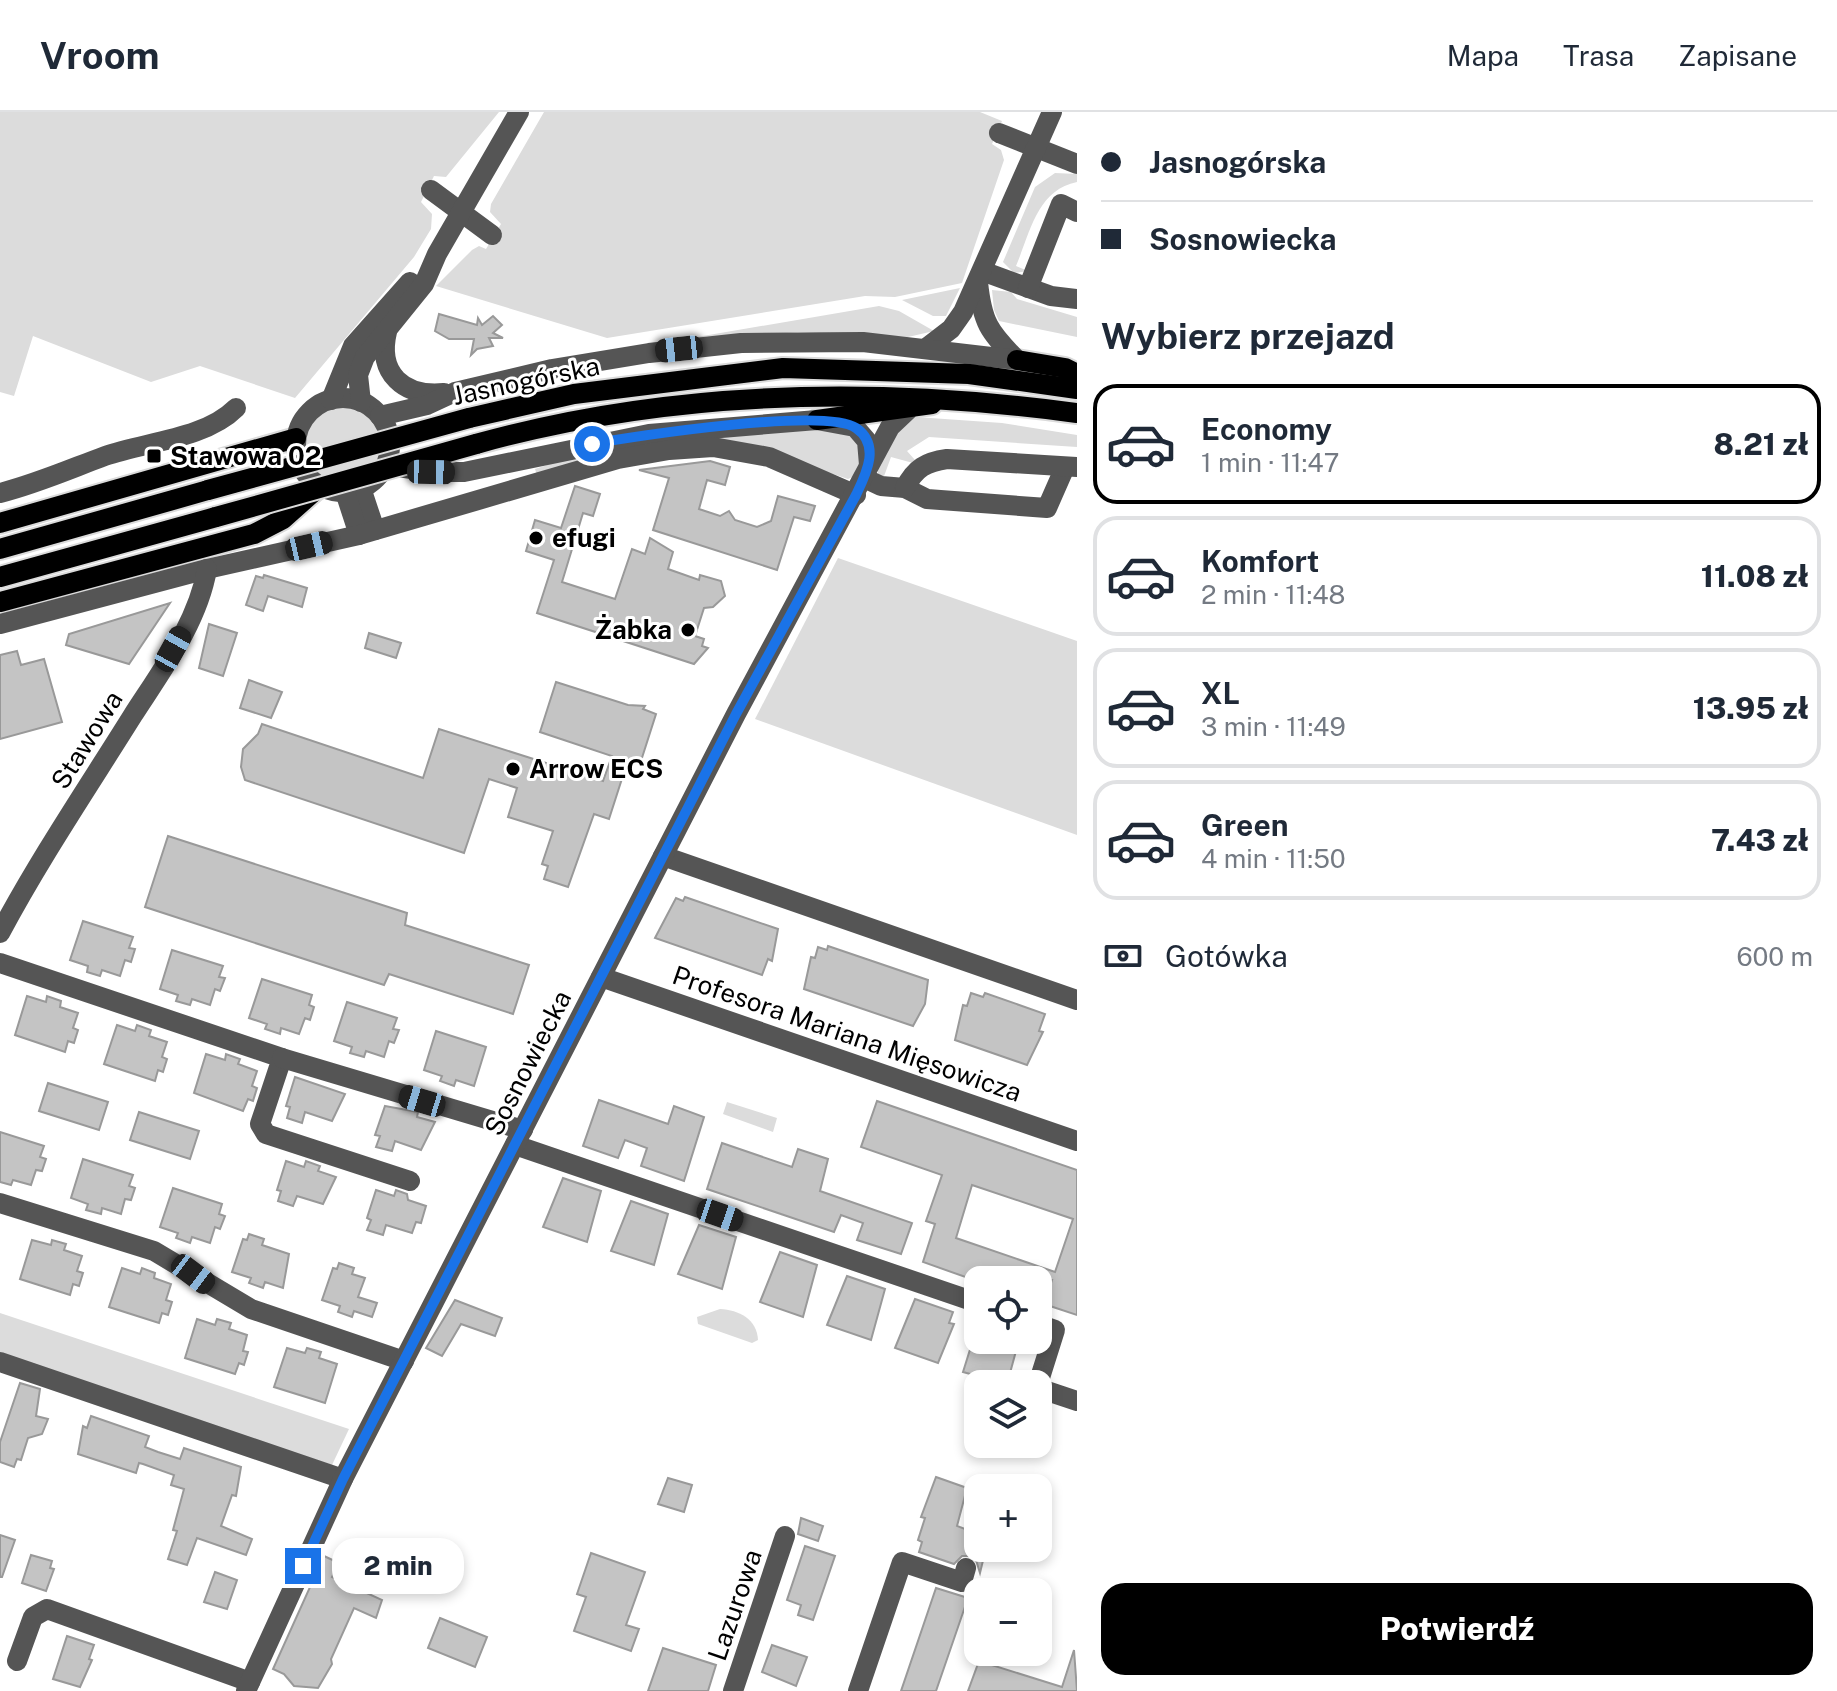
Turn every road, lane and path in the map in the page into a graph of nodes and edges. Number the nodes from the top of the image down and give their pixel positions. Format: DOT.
graph roads {
  1 [pos="519,112"];
  2 [pos="1052,112"];
  3 [pos="999,133"];
  4 [pos="1034,147"];
  5 [pos="1077,164"];
  6 [pos="431,190"];
  7 [pos="463,211"];
  8 [pos="1077,212"];
  9 [pos="492,235"];
  10 [pos="437,254"];
  11 [pos="980,276"];
  12 [pos="1028,288"];
  13 [pos="1077,299"];
  14 [pos="387,332"];
  15 [pos="925,349"];
  16 [pos="1017,360"];
  17 [pos="1077,374"];
  18 [pos="1077,389"];
  19 [pos="455,392"];
  20 [pos="951,399"];
  21 [pos="331,400"];
  22 [pos="361,402"];
  23 [pos="236,408"];
  24 [pos="908,410"];
  25 [pos="1077,413"];
  26 [pos="380,416"];
  27 [pos="817,420"];
  28 [pos="296,438"];
  29 [pos="386,465"];
  30 [pos="1071,467"];
  31 [pos="863,479"];
  32 [pos="320,486"];
  33 [pos="905,488"];
  34 [pos="353,490"];
  35 [pos="0,493"];
  36 [pos="0,523"];
  37 [pos="367,532"];
  38 [pos="0,549"];
  39 [pos="207,569"];
  40 [pos="0,577"];
  41 [pos="0,602"];
  42 [pos="0,624"];
  43 [pos="663,856"];
  44 [pos="0,933"];
  45 [pos="0,963"];
  46 [pos="601,977"];
  47 [pos="1077,1000"];
  48 [pos="282,1058"];
  49 [pos="519,1137"];
  50 [pos="1077,1141"];
  51 [pos="410,1181"];
  52 [pos="0,1203"];
  53 [pos="964,1298"];
  54 [pos="404,1361"];
  55 [pos="0,1362"];
  56 [pos="1052,1391"];
  57 [pos="1077,1401"];
  58 [pos="343,1479"];
  59 [pos="785,1536"];
  60 [pos="962,1582"];
  61 [pos="17,1661"];
  62 [pos="248,1686"];
  63 [pos="733,1691"];
  64 [pos="858,1691"];
  1 -- 7 [label="street"];
  2 -- 4 [label="street"];
  3 -- 4 [label="street"];
  4 -- 5 [label="street"];
  4 -- 11 [label="street"];
  6 -- 7 [label="street"];
  7 -- 9 [label="street"];
  7 -- 10 [label="street"];
  8 -- 12 [label="street"];
  10 -- 14 [label="street"];
  10 -- 21 [label="street"];
  11 -- 12 [label="street"];
  11 -- 15 [label="street"];
  11 -- 16 [label="street"];
  12 -- 13 [label="street"];
  14 -- 19 [label="street"];
  14 -- 22 [label="street"];
  15 -- 16 [label="street, Jasnogórska"];
  15 -- 19 [label="street, Jasnogórska"];
  16 -- 17 [label="main road"];
  18 -- 38 [label="main road, Jasnogórska, bridge"];
  19 -- 26 [label="street, Jasnogórska"];
  20 -- 24 [label="main road"];
  20 -- 25 [label="main road, Jasnogórska"];
  20 -- 40 [label="main road, Jasnogórska, bridge"];
  21 -- 22 [label="street"];
  21 -- 28 [label="street"];
  22 -- 26 [label="street"];
  23 -- 35 [label="street"];
  24 -- 27 [label="main road"];
  24 -- 31 [label="street, Sosnowiecka"];
  26 -- 29 [label="street"];
  27 -- 29 [label="street"];
  27 -- 31 [label="street"];
  28 -- 32 [label="street"];
  28 -- 36 [label="main road"];
  29 -- 34 [label="street"];
  30 -- 33 [label="street"];
  30 -- 33 [label="street"];
  31 -- 33 [label="street"];
  31 -- 37 [label="street"];
  31 -- 43 [label="street, Sosnowiecka"];
  32 -- 34 [label="street"];
  32 -- 41 [label="main road"];
  34 -- 37 [label="street"];
  37 -- 39 [label="street"];
  39 -- 42 [label="street"];
  39 -- 44 [label="street, Stawowa"];
  43 -- 46 [label="street, Sosnowiecka"];
  43 -- 47 [label="street"];
  45 -- 48 [label="street"];
  46 -- 49 [label="street, Sosnowiecka"];
  46 -- 50 [label="street, Profesora Mariana Mięsowicza"];
  48 -- 49 [label="street"];
  48 -- 51 [label="street"];
  49 -- 53 [label="street"];
  49 -- 54 [label="street, Sosnowiecka"];
  52 -- 54 [label="street"];
  54 -- 58 [label="street, Sosnowiecka"];
  55 -- 58 [label="street"];
  56 -- 57 [label="street"];
  58 -- 62 [label="street, Sosnowiecka"];
  59 -- 63 [label="street, Lazurowa"];
  60 -- 64 [label="street"];
  61 -- 62 [label="street"];
}
